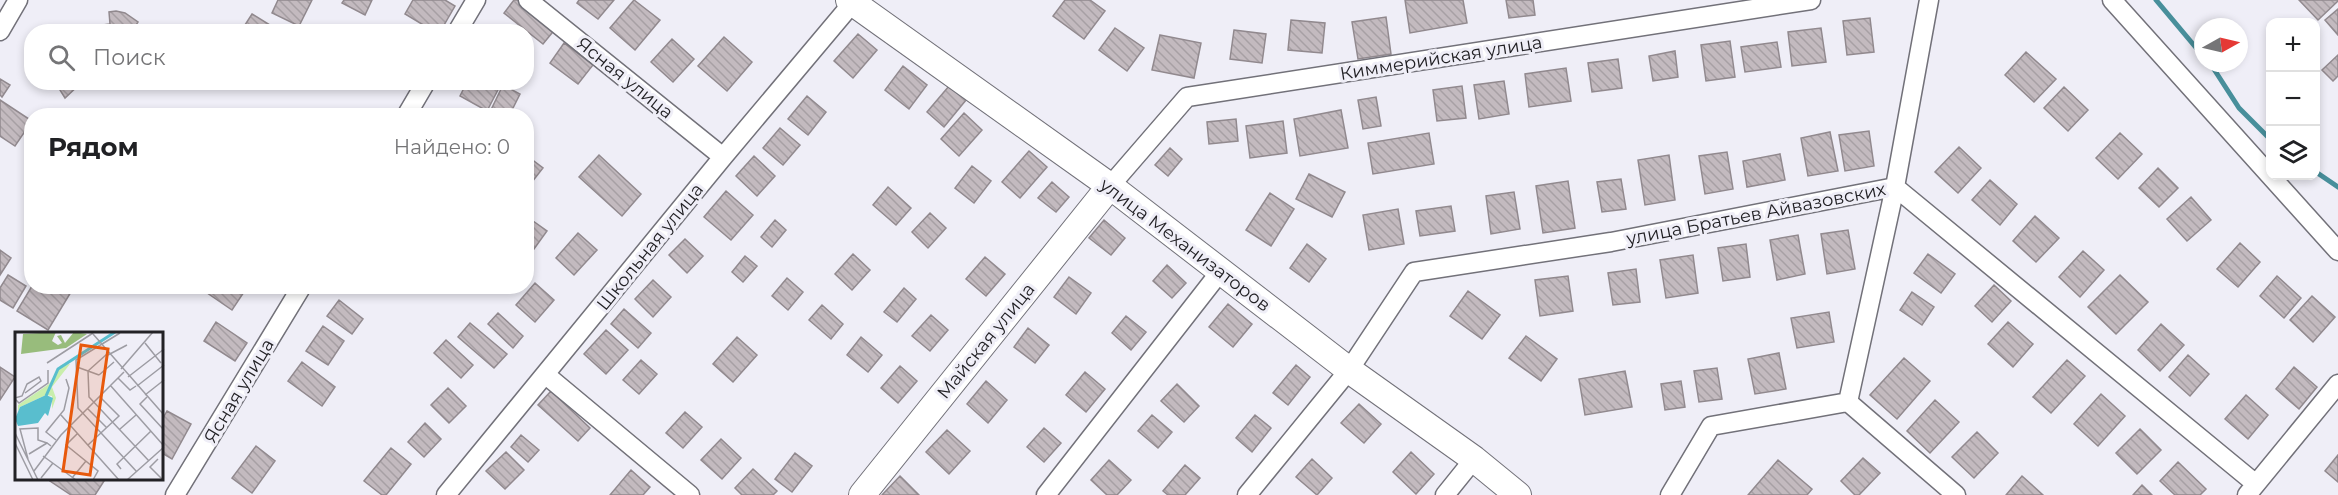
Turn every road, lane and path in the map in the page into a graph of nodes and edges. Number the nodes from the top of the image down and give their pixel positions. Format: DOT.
graph roads {
  1 [pos="18,0"];
  2 [pos="476,0"];
  3 [pos="528,0"];
  4 [pos="1811,0"];
  5 [pos="1929,0"];
  6 [pos="2112,0"];
  7 [pos="852,1"];
  8 [pos="462,24"];
  9 [pos="0,31"];
  10 [pos="421,90"];
  11 [pos="411,108"];
  12 [pos="723,157"];
  13 [pos="1110,186"];
  14 [pos="1895,187"];
  15 [pos="2338,251"];
  16 [pos="1220,272"];
  17 [pos="297,294"];
  18 [pos="1349,370"];
  19 [pos="546,375"];
  20 [pos="2338,384"];
  21 [pos="1848,402"];
  22 [pos="1474,459"];
  23 [pos="2252,490"];
  24 [pos="175,495"];
  25 [pos="446,495"];
  26 [pos="690,495"];
  27 [pos="862,495"];
  28 [pos="1046,495"];
  29 [pos="1247,495"];
  30 [pos="1445,495"];
  31 [pos="1518,495"];
  32 [pos="1670,495"];
  33 [pos="1956,495"];
  1 -- 9 [label="street"];
  2 -- 8 [label="street"];
  3 -- 12 [label="street, Ясная улица"];
  4 -- 13 [label="street, Киммерийская улица"];
  5 -- 14 [label="street"];
  6 -- 15 [label="street"];
  7 -- 12 [label="street, Школьная улица"];
  7 -- 13 [label="street, улица Механизаторов"];
  10 -- 11 [label="street"];
  12 -- 19 [label="street, Школьная улица"];
  13 -- 16 [label="street, улица Механизаторов"];
  13 -- 27 [label="street, Майская улица"];
  14 -- 18 [label="street, улица Братьев Айвазовских"];
  14 -- 21 [label="street"];
  14 -- 23 [label="street, улица Братьев Айвазовских"];
  16 -- 18 [label="street, улица Механизаторов"];
  16 -- 28 [label="street"];
  17 -- 24 [label="street, Ясная улица"];
  18 -- 22 [label="street, улица Механизаторов"];
  18 -- 29 [label="street, улица Братьев Айвазовских"];
  19 -- 25 [label="street, Школьная улица"];
  19 -- 26 [label="street"];
  20 -- 23 [label="street"];
  21 -- 32 [label="street"];
  21 -- 33 [label="street"];
  22 -- 30 [label="street"];
  22 -- 31 [label="street, улица Механизаторов"];
}
